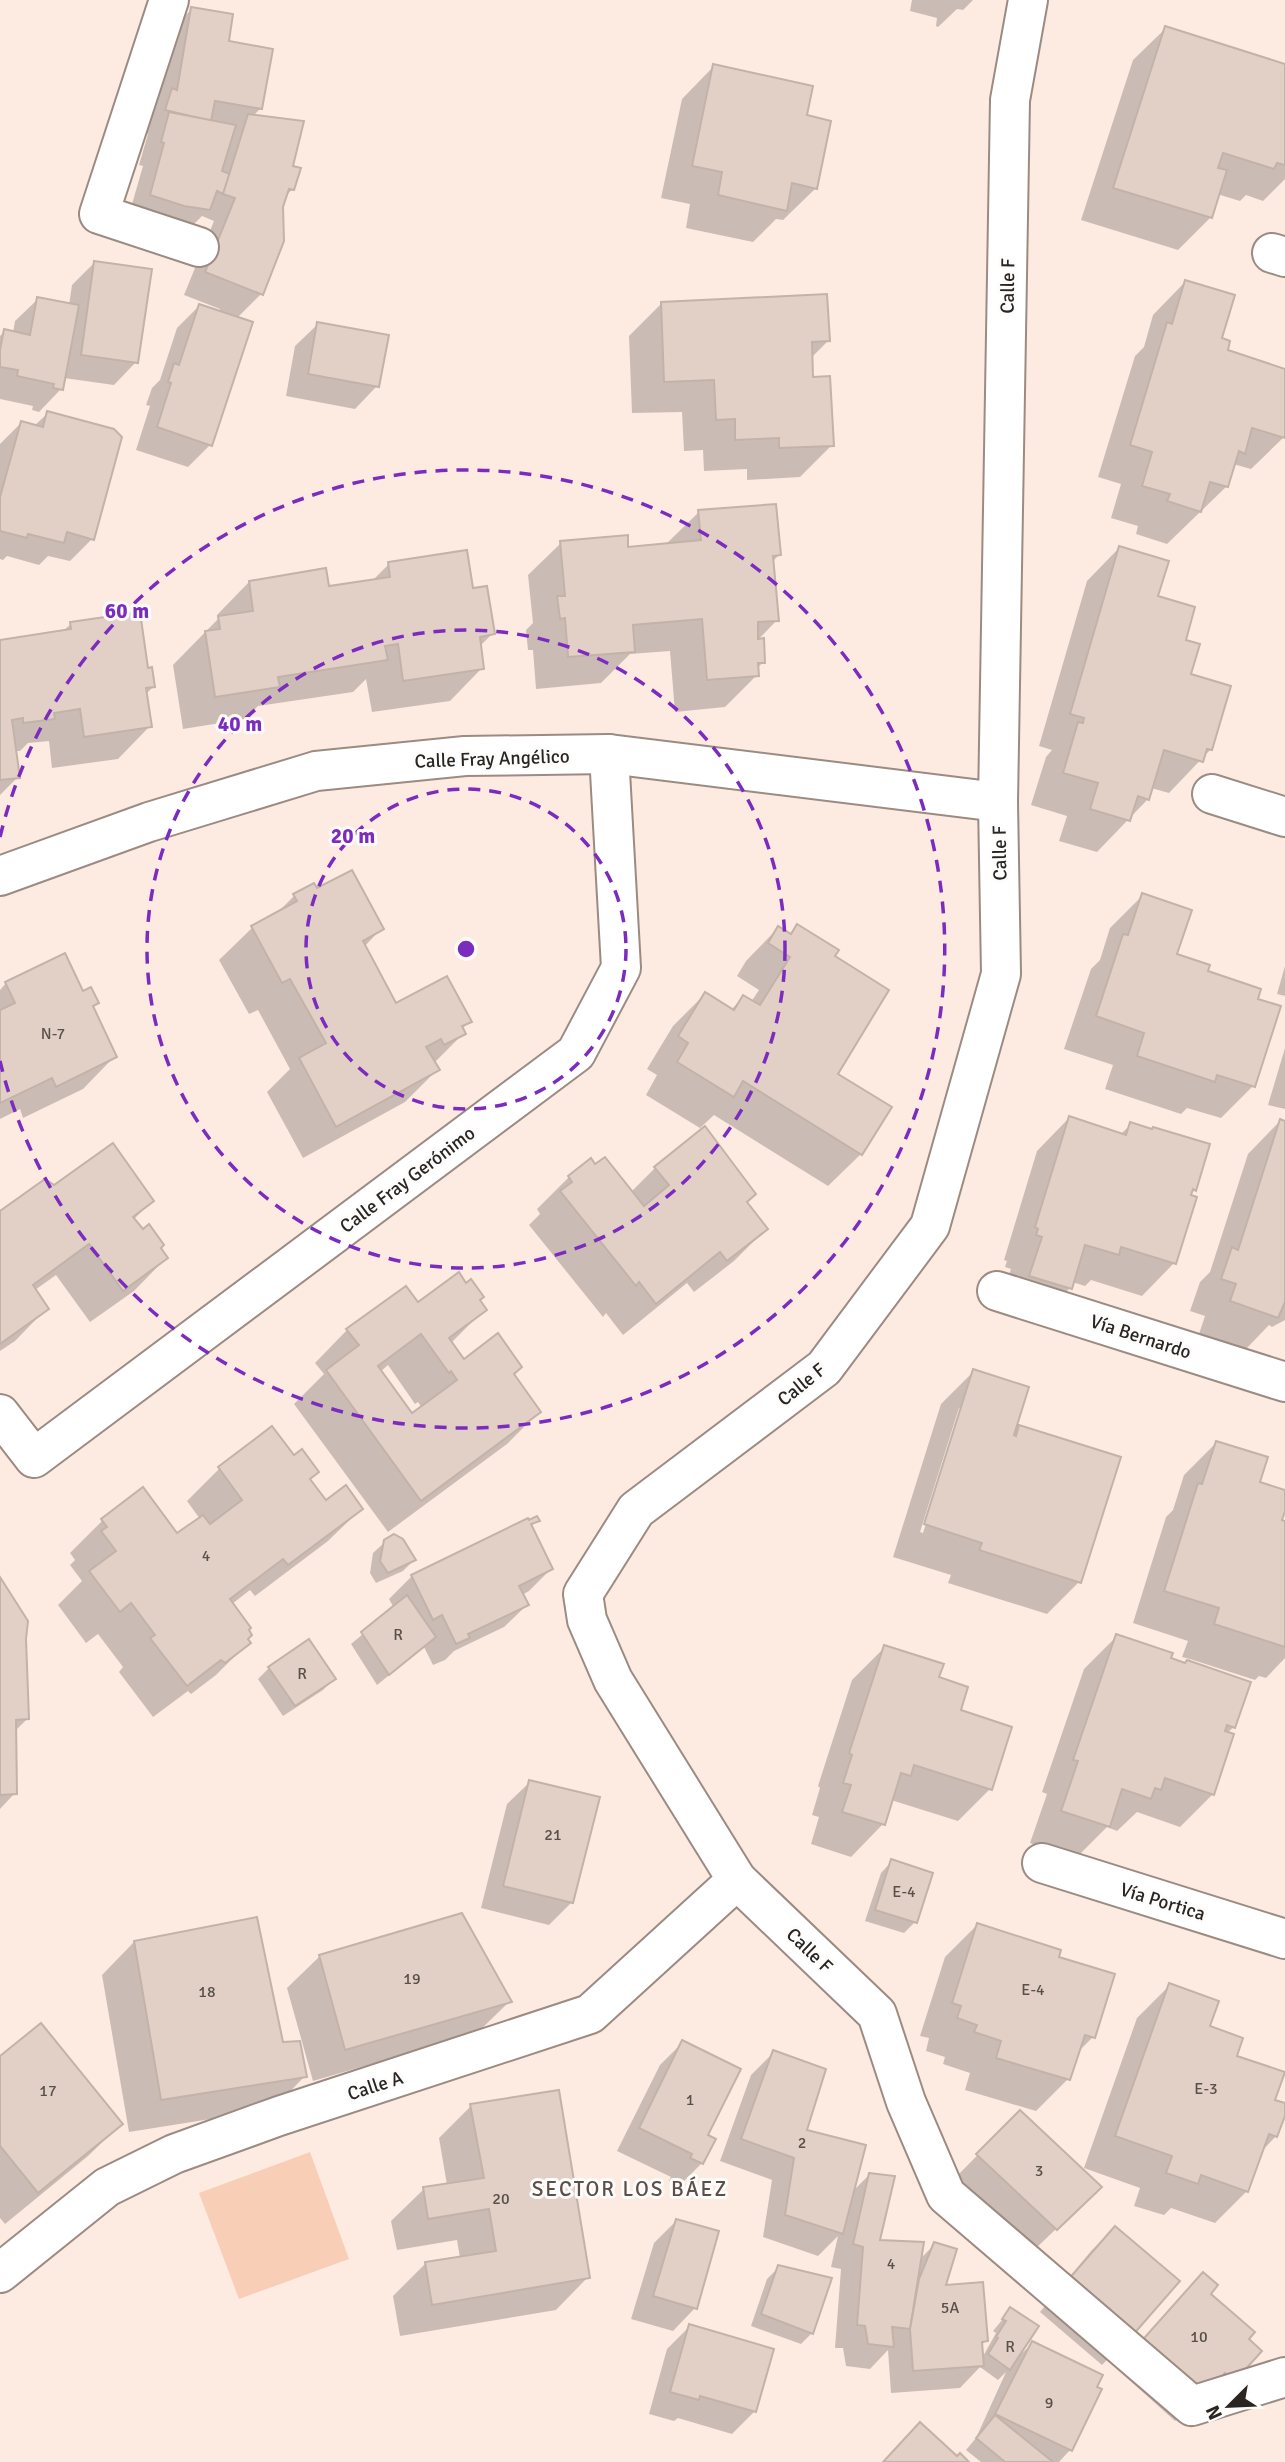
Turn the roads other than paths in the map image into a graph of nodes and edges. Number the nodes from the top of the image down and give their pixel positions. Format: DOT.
graph roads {
  1 [pos="169,0"];
  2 [pos="1028,0"];
  3 [pos="199,247"];
  4 [pos="610,754"];
  5 [pos="1212,794"];
  6 [pos="998,802"];
  7 [pos="1285,817"];
  8 [pos="0,876"];
  9 [pos="997,1291"];
  10 [pos="1285,1382"];
  11 [pos="0,1414"];
  12 [pos="1042,1863"];
  13 [pos="737,1880"];
  14 [pos="1285,1939"];
  15 [pos="0,2273"];
  16 [pos="1282,2383"];
  1 -- 3 [label="street"];
  2 -- 6 [label="street, Calle F"];
  4 -- 6 [label="street, Calle Fray Angélico"];
  4 -- 8 [label="street, Calle Fray Angélico"];
  4 -- 11 [label="street, Calle Fray Gerónimo"];
  5 -- 7 [label="street"];
  6 -- 13 [label="street, Calle F"];
  9 -- 10 [label="street, Vía Bernardo"];
  12 -- 14 [label="street, Vía Portica"];
  13 -- 15 [label="street, Calle A"];
  13 -- 16 [label="street, Calle F"];
}
